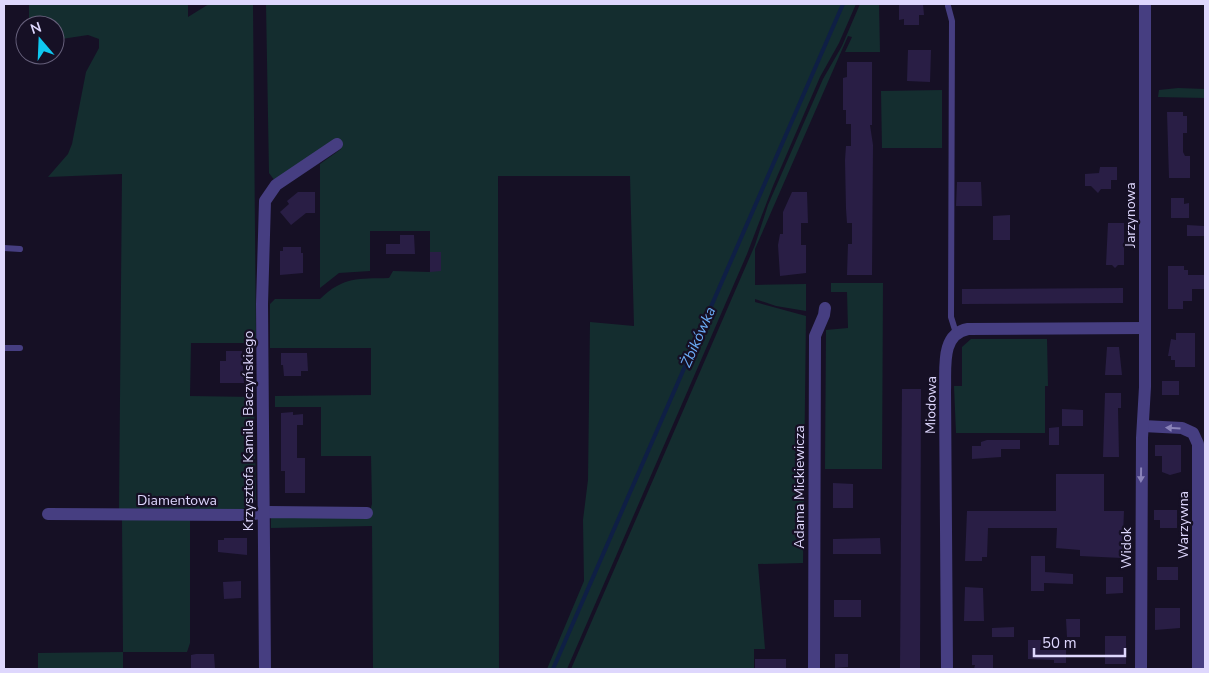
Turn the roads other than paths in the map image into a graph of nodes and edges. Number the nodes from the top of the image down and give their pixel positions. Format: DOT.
graph roads {
  1 [pos="1146,4"];
  2 [pos="948,6"];
  3 [pos="337,144"];
  4 [pos="4,248"];
  5 [pos="20,249"];
  6 [pos="825,308"];
  7 [pos="1145,328"];
  8 [pos="956,333"];
  9 [pos="4,348"];
  10 [pos="20,348"];
  11 [pos="1143,426"];
  12 [pos="263,512"];
  13 [pos="48,514"];
  14 [pos="367,514"];
  15 [pos="264,669"];
  16 [pos="814,669"];
  17 [pos="947,669"];
  18 [pos="1141,669"];
  19 [pos="1198,669"];
  1 -- 7 [label="street, Jarzynowa"];
  2 -- 8 [label="lane"];
  3 -- 12 [label="street, Krzysztofa Kamila Baczyńskiego"];
  4 -- 5 [label="lane"];
  6 -- 16 [label="street, Adama Mickiewicza"];
  7 -- 8 [label="street"];
  7 -- 11 [label="street, Jarzynowa"];
  8 -- 17 [label="street, Miodowa"];
  9 -- 10 [label="lane"];
  11 -- 18 [label="street, Widok, one-way"];
  19 -- 11 [label="street, Warzywna, one-way"];
  12 -- 13 [label="street, Diamentowa"];
  12 -- 14 [label="street, Diamentowa"];
  12 -- 15 [label="street, Krzysztofa Kamila Baczyńskiego"];
}
